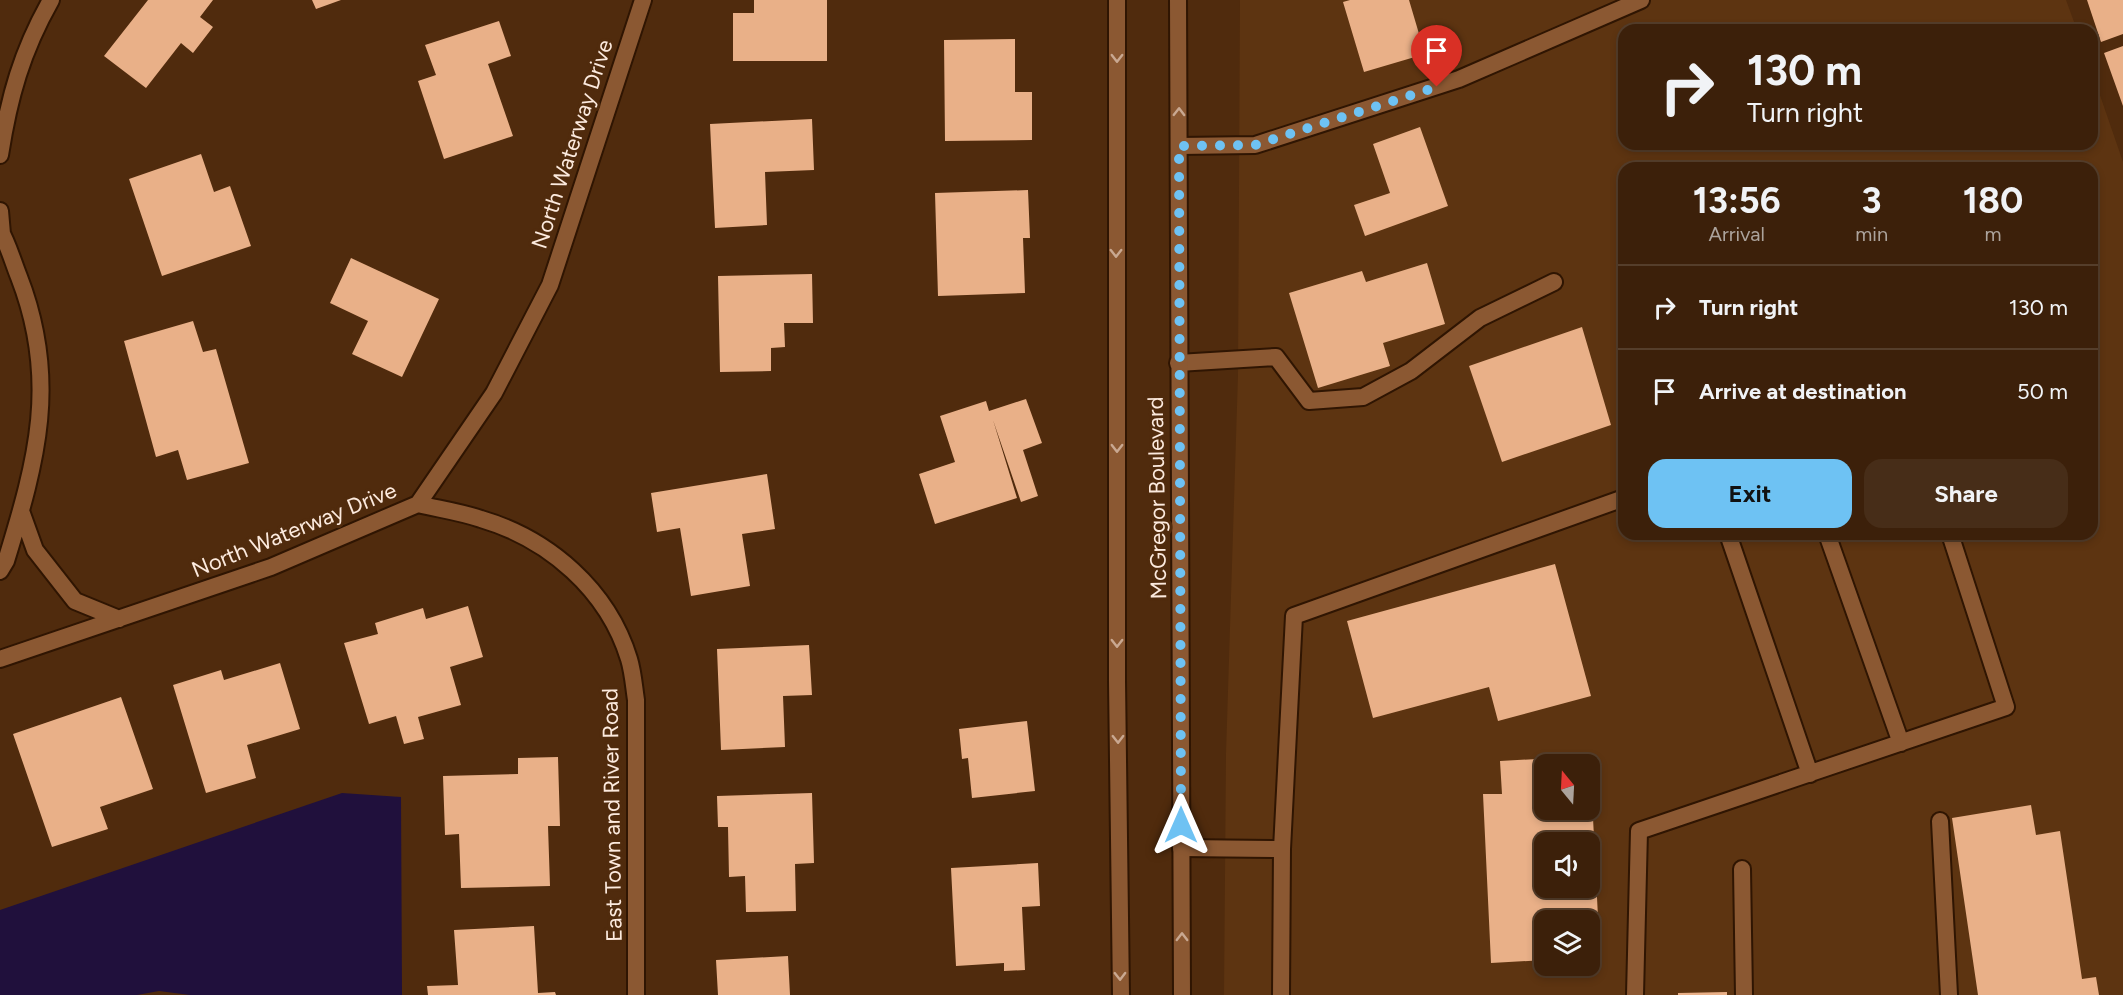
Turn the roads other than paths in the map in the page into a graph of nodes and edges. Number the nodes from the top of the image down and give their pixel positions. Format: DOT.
graph roads {
  1 [pos="51,0"];
  2 [pos="643,0"];
  3 [pos="1117,0"];
  4 [pos="1178,0"];
  5 [pos="1641,0"];
  6 [pos="1179,146"];
  7 [pos="0,154"];
  8 [pos="0,211"];
  9 [pos="1,232"];
  10 [pos="1554,282"];
  11 [pos="1178,363"];
  12 [pos="1618,500"];
  13 [pos="418,504"];
  14 [pos="21,511"];
  15 [pos="1730,540"];
  16 [pos="1829,540"];
  17 [pos="1952,540"];
  18 [pos="0,571"];
  19 [pos="119,619"];
  20 [pos="0,659"];
  21 [pos="1901,743"];
  22 [pos="1810,774"];
  23 [pos="1940,821"];
  24 [pos="1181,848"];
  25 [pos="1282,849"];
  26 [pos="1742,869"];
  27 [pos="636,995"];
  28 [pos="1120,995"];
  29 [pos="1182,995"];
  30 [pos="1281,995"];
  31 [pos="1635,995"];
  32 [pos="1744,995"];
  33 [pos="1949,995"];
  1 -- 7 [label="street"];
  2 -- 13 [label="street, North Waterway Drive"];
  3 -- 28 [label="street, McGregor Boulevard, one-way"];
  6 -- 4 [label="street, McGregor Boulevard, one-way"];
  5 -- 6 [label="street"];
  6 -- 11 [label="street, McGregor Boulevard"];
  8 -- 9 [label="street"];
  9 -- 14 [label="street"];
  10 -- 11 [label="street"];
  11 -- 24 [label="street, McGregor Boulevard"];
  12 -- 25 [label="street"];
  13 -- 19 [label="street, North Waterway Drive"];
  13 -- 27 [label="street, East Town and River Road"];
  14 -- 18 [label="street"];
  14 -- 19 [label="street"];
  15 -- 22 [label="street"];
  16 -- 21 [label="street"];
  17 -- 21 [label="street"];
  19 -- 20 [label="street, North Waterway Drive"];
  21 -- 22 [label="street"];
  22 -- 31 [label="street"];
  23 -- 33 [label="street"];
  24 -- 25 [label="street"];
  29 -- 24 [label="street, McGregor Boulevard, one-way"];
  25 -- 30 [label="street"];
  26 -- 32 [label="street"];
}
